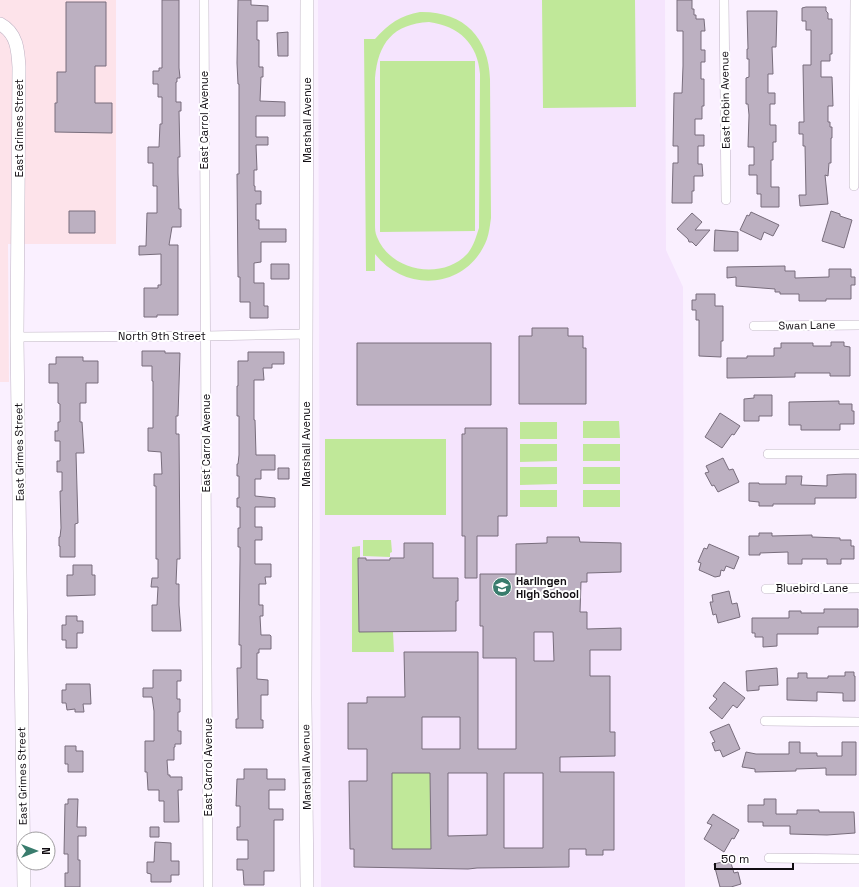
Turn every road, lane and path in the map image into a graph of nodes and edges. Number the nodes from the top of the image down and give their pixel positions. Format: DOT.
graph roads {
  1 [pos="204,0"];
  2 [pos="307,0"];
  3 [pos="724,0"];
  4 [pos="855,0"];
  5 [pos="0,24"];
  6 [pos="854,186"];
  7 [pos="726,200"];
  8 [pos="859,325"];
  9 [pos="754,326"];
  10 [pos="307,334"];
  11 [pos="206,336"];
  12 [pos="17,337"];
  13 [pos="768,454"];
  14 [pos="859,454"];
  15 [pos="766,588"];
  16 [pos="859,588"];
  17 [pos="765,721"];
  18 [pos="859,722"];
  19 [pos="768,858"];
  20 [pos="859,859"];
  21 [pos="24,887"];
  22 [pos="208,887"];
  23 [pos="307,887"];
  1 -- 11 [label="street, East Carrol Avenue"];
  2 -- 10 [label="street, Marshall Avenue"];
  3 -- 7 [label="street, East Robin Avenue"];
  4 -- 6 [label="street"];
  5 -- 12 [label="street, East Grimes Street"];
  8 -- 9 [label="street, Swan Lane"];
  10 -- 11 [label="street, North 9th Street"];
  10 -- 23 [label="street, Marshall Avenue"];
  11 -- 12 [label="street, North 9th Street"];
  11 -- 22 [label="street, East Carrol Avenue"];
  12 -- 21 [label="street, East Grimes Street"];
  13 -- 14 [label="street"];
  15 -- 16 [label="street, Bluebird Lane"];
  17 -- 18 [label="street"];
  19 -- 20 [label="street"];
}
